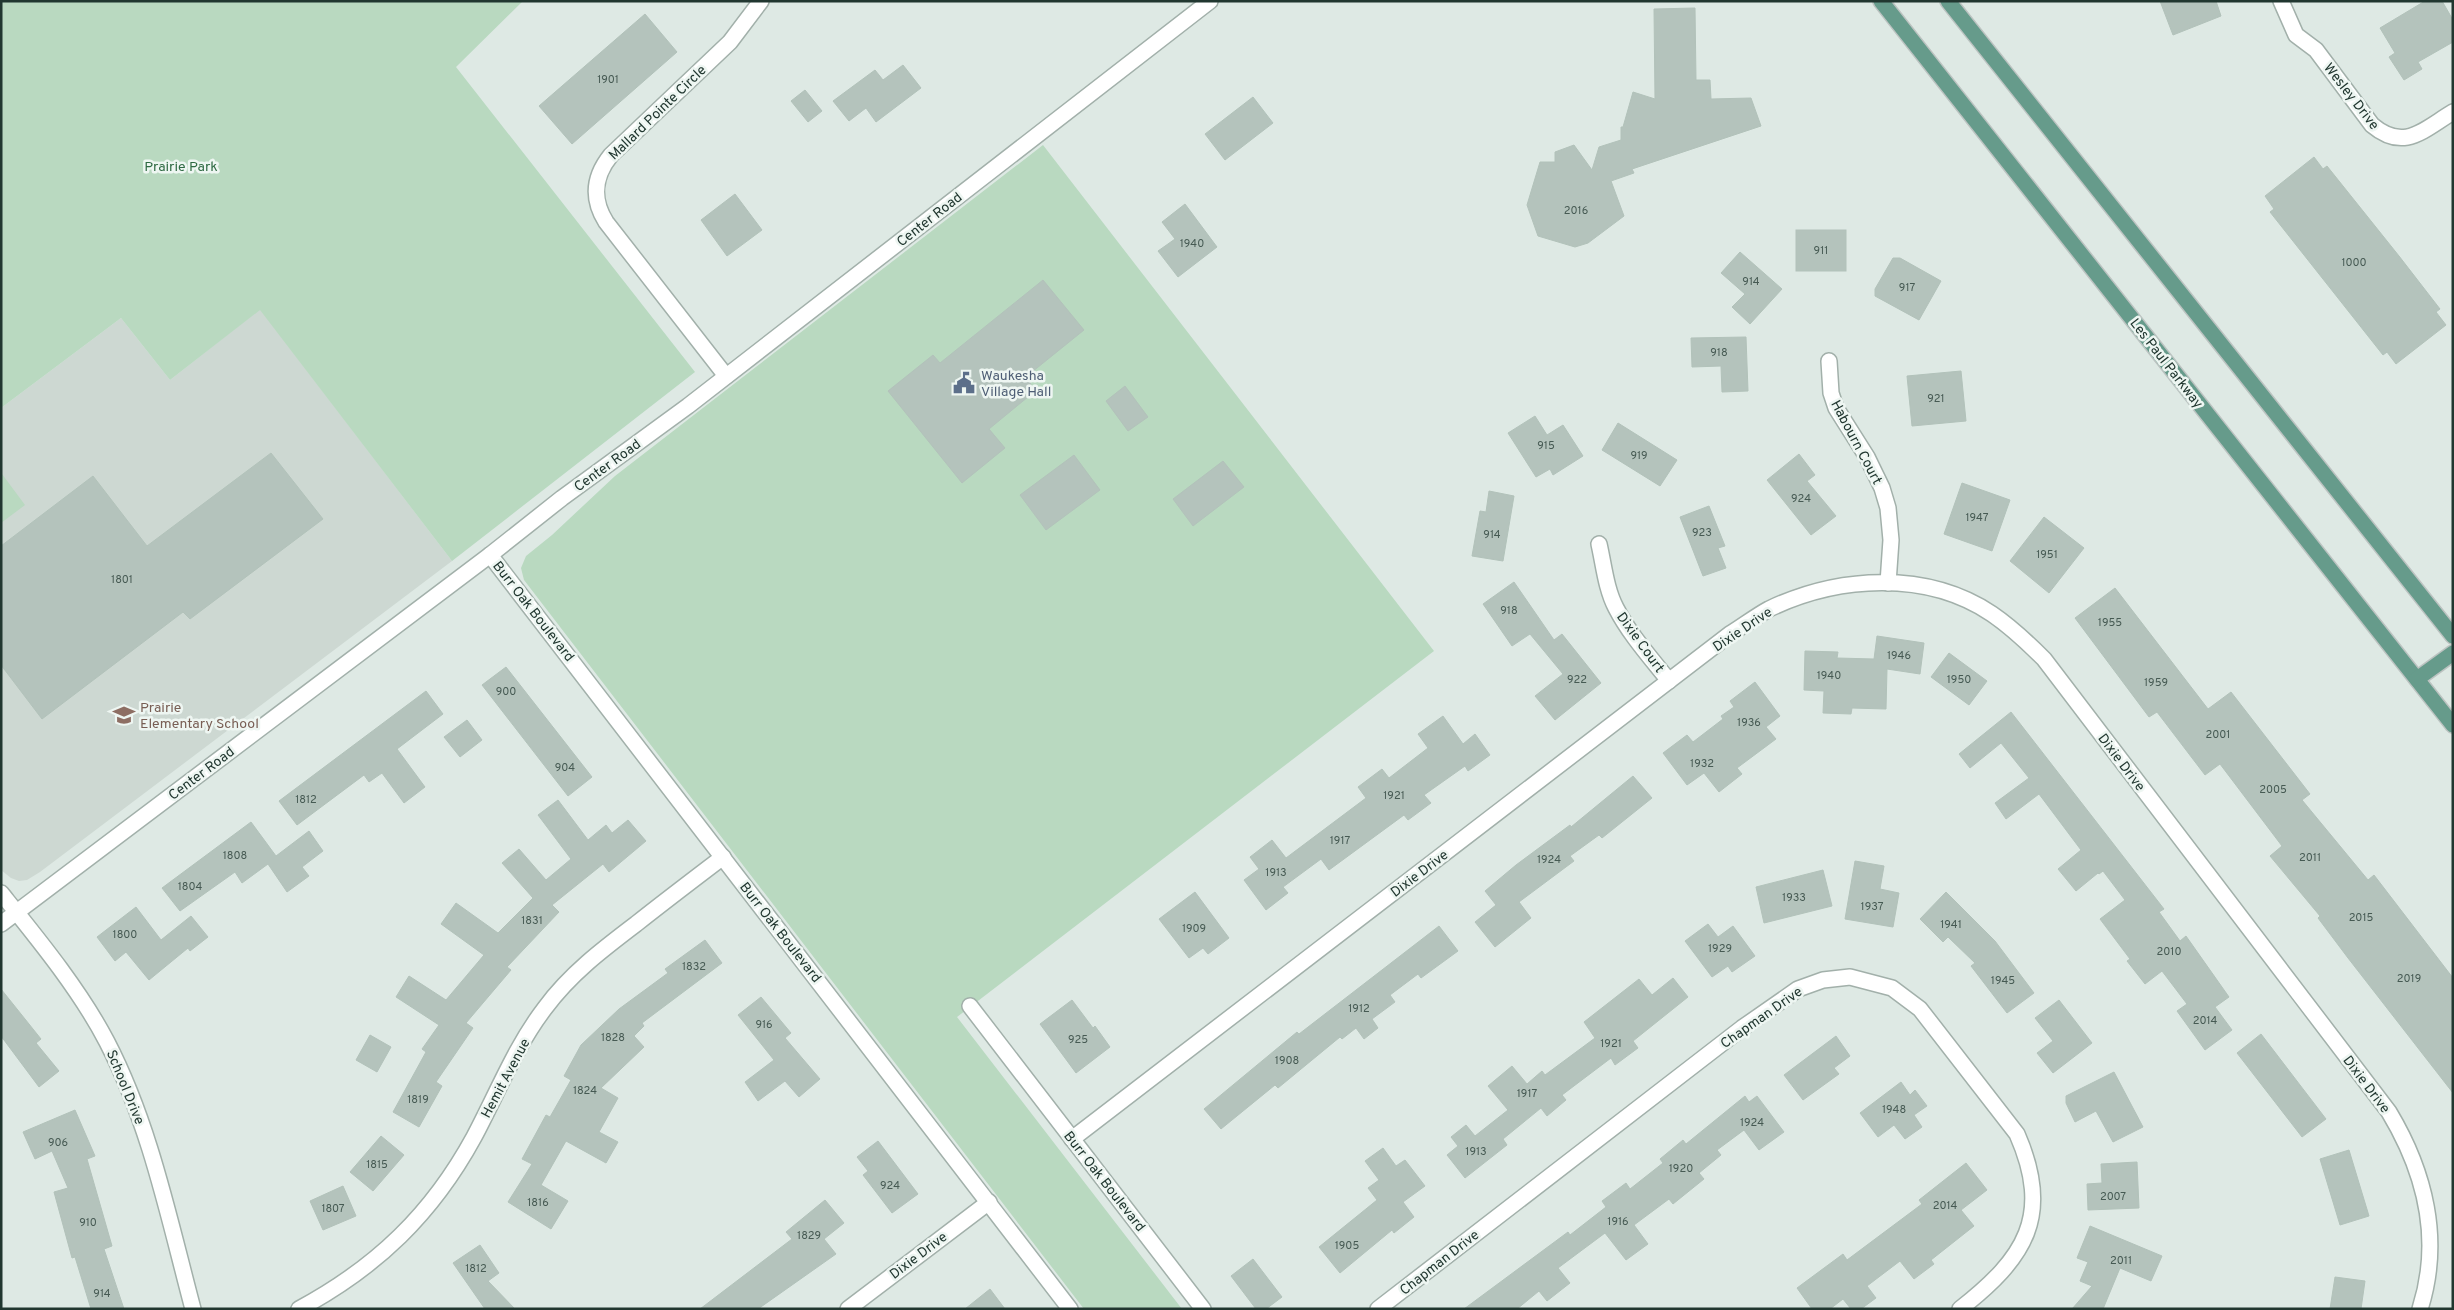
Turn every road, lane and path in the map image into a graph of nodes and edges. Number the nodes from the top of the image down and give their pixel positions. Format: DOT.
graph roads {
  1 [pos="762,1"];
  2 [pos="1210,1"];
  3 [pos="1881,1"];
  4 [pos="1948,1"];
  5 [pos="2281,1"];
  6 [pos="2450,113"];
  7 [pos="1829,361"];
  8 [pos="726,376"];
  9 [pos="1599,544"];
  10 [pos="490,555"];
  11 [pos="1888,582"];
  12 [pos="2453,636"];
  13 [pos="2453,653"];
  14 [pos="2417,679"];
  15 [pos="1669,681"];
  16 [pos="2453,725"];
  17 [pos="723,857"];
  18 [pos="1,893"];
  19 [pos="16,913"];
  20 [pos="1,924"];
  21 [pos="970,1006"];
  22 [pos="1072,1139"];
  23 [pos="989,1202"];
  24 [pos="193,1309"];
  25 [pos="299,1309"];
  26 [pos="848,1309"];
  27 [pos="1070,1309"];
  28 [pos="1203,1309"];
  29 [pos="1378,1309"];
  30 [pos="1960,1309"];
  31 [pos="2420,1309"];
  1 -- 8 [label="street, Mallard Pointe Circle"];
  2 -- 8 [label="street, Center Road"];
  3 -- 14 [label="main road, Les Paul Parkway"];
  4 -- 12 [label="main road"];
  5 -- 6 [label="street, Wesley Drive"];
  7 -- 11 [label="street, Habourn Court"];
  8 -- 10 [label="street, Center Road"];
  9 -- 15 [label="street, Dixie Court"];
  10 -- 17 [label="street, Burr Oak Boulevard"];
  10 -- 19 [label="street, Center Road"];
  11 -- 15 [label="street, Dixie Drive"];
  11 -- 31 [label="street, Dixie Drive"];
  13 -- 14 [label="main road"];
  14 -- 16 [label="main road, Les Paul Parkway"];
  15 -- 22 [label="street, Dixie Drive"];
  17 -- 23 [label="street, Burr Oak Boulevard"];
  17 -- 25 [label="street, Hemit Avenue"];
  18 -- 19 [label="street, School Drive"];
  19 -- 20 [label="street, Center Road"];
  19 -- 24 [label="street, School Drive"];
  21 -- 22 [label="street, Burr Oak Boulevard"];
  22 -- 28 [label="street, Burr Oak Boulevard"];
  23 -- 26 [label="street, Dixie Drive"];
  23 -- 27 [label="street, Burr Oak Boulevard"];
  29 -- 30 [label="street, Chapman Drive"];
}
